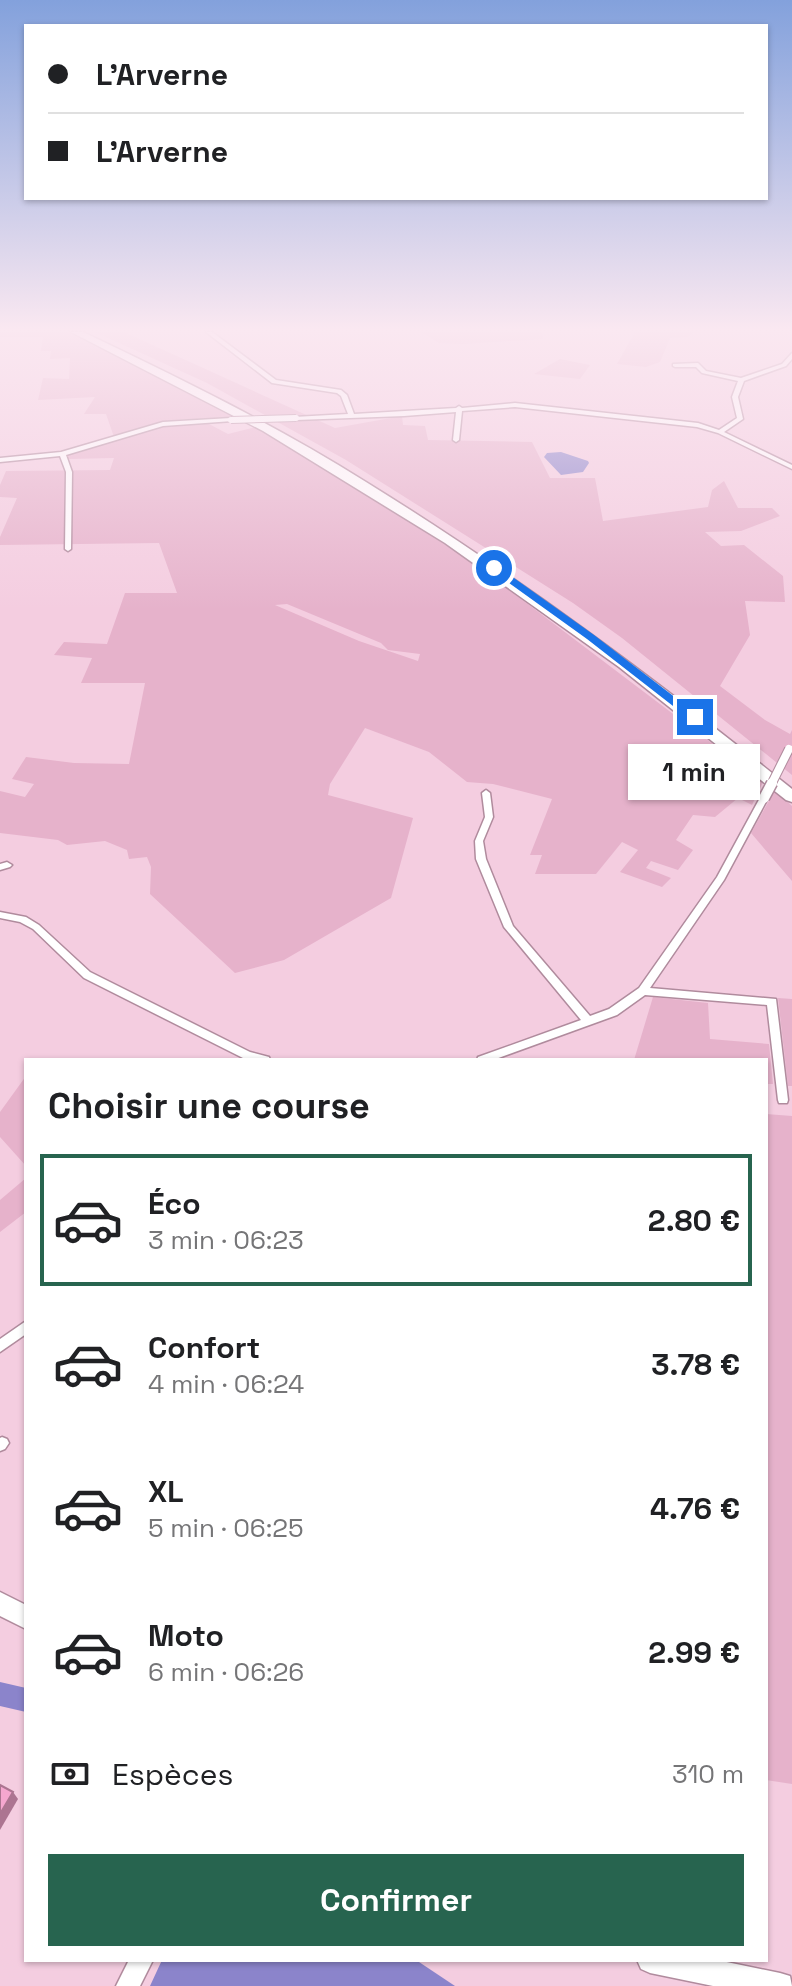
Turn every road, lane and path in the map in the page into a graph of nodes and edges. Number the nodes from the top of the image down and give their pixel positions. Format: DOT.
graph roads {
  1 [pos="161,425"];
  2 [pos="260,425"];
  3 [pos="273,425"];
  4 [pos="457,425"];
  5 [pos="694,425"];
  6 [pos="731,425"];
  7 [pos="720,432"];
  8 [pos="456,440"];
  9 [pos="62,454"];
  10 [pos="0,460"];
  11 [pos="791,465"];
  12 [pos="68,549"];
  13 [pos="791,746"];
  14 [pos="792,786"];
  15 [pos="486,793"];
  16 [pos="792,797"];
  17 [pos="0,915"];
  18 [pos="643,991"];
  19 [pos="589,1022"];
  20 [pos="258,1058"];
  21 [pos="488,1058"];
  22 [pos="783,1100"];
  23 [pos="24,1328"];
  24 [pos="0,1346"];
  25 [pos="0,1603"];
  26 [pos="24,1617"];
  27 [pos="140,1962"];
  28 [pos="660,1962"];
  29 [pos="128,1986"];
  30 [pos="780,1986"];
  1 -- 9 [label="street, bridge"];
  2 -- 16 [label="highway"];
  3 -- 14 [label="highway"];
  4 -- 8 [label="street"];
  5 -- 7 [label="street"];
  6 -- 7 [label="street"];
  7 -- 11 [label="street"];
  9 -- 10 [label="street"];
  9 -- 12 [label="street"];
  13 -- 18 [label="street, bridge"];
  15 -- 19 [label="street"];
  17 -- 20 [label="street"];
  18 -- 19 [label="street"];
  18 -- 22 [label="street"];
  19 -- 21 [label="street"];
  23 -- 24 [label="street"];
  25 -- 26 [label="main road"];
  27 -- 29 [label="main road"];
  28 -- 30 [label="main road"];
}
